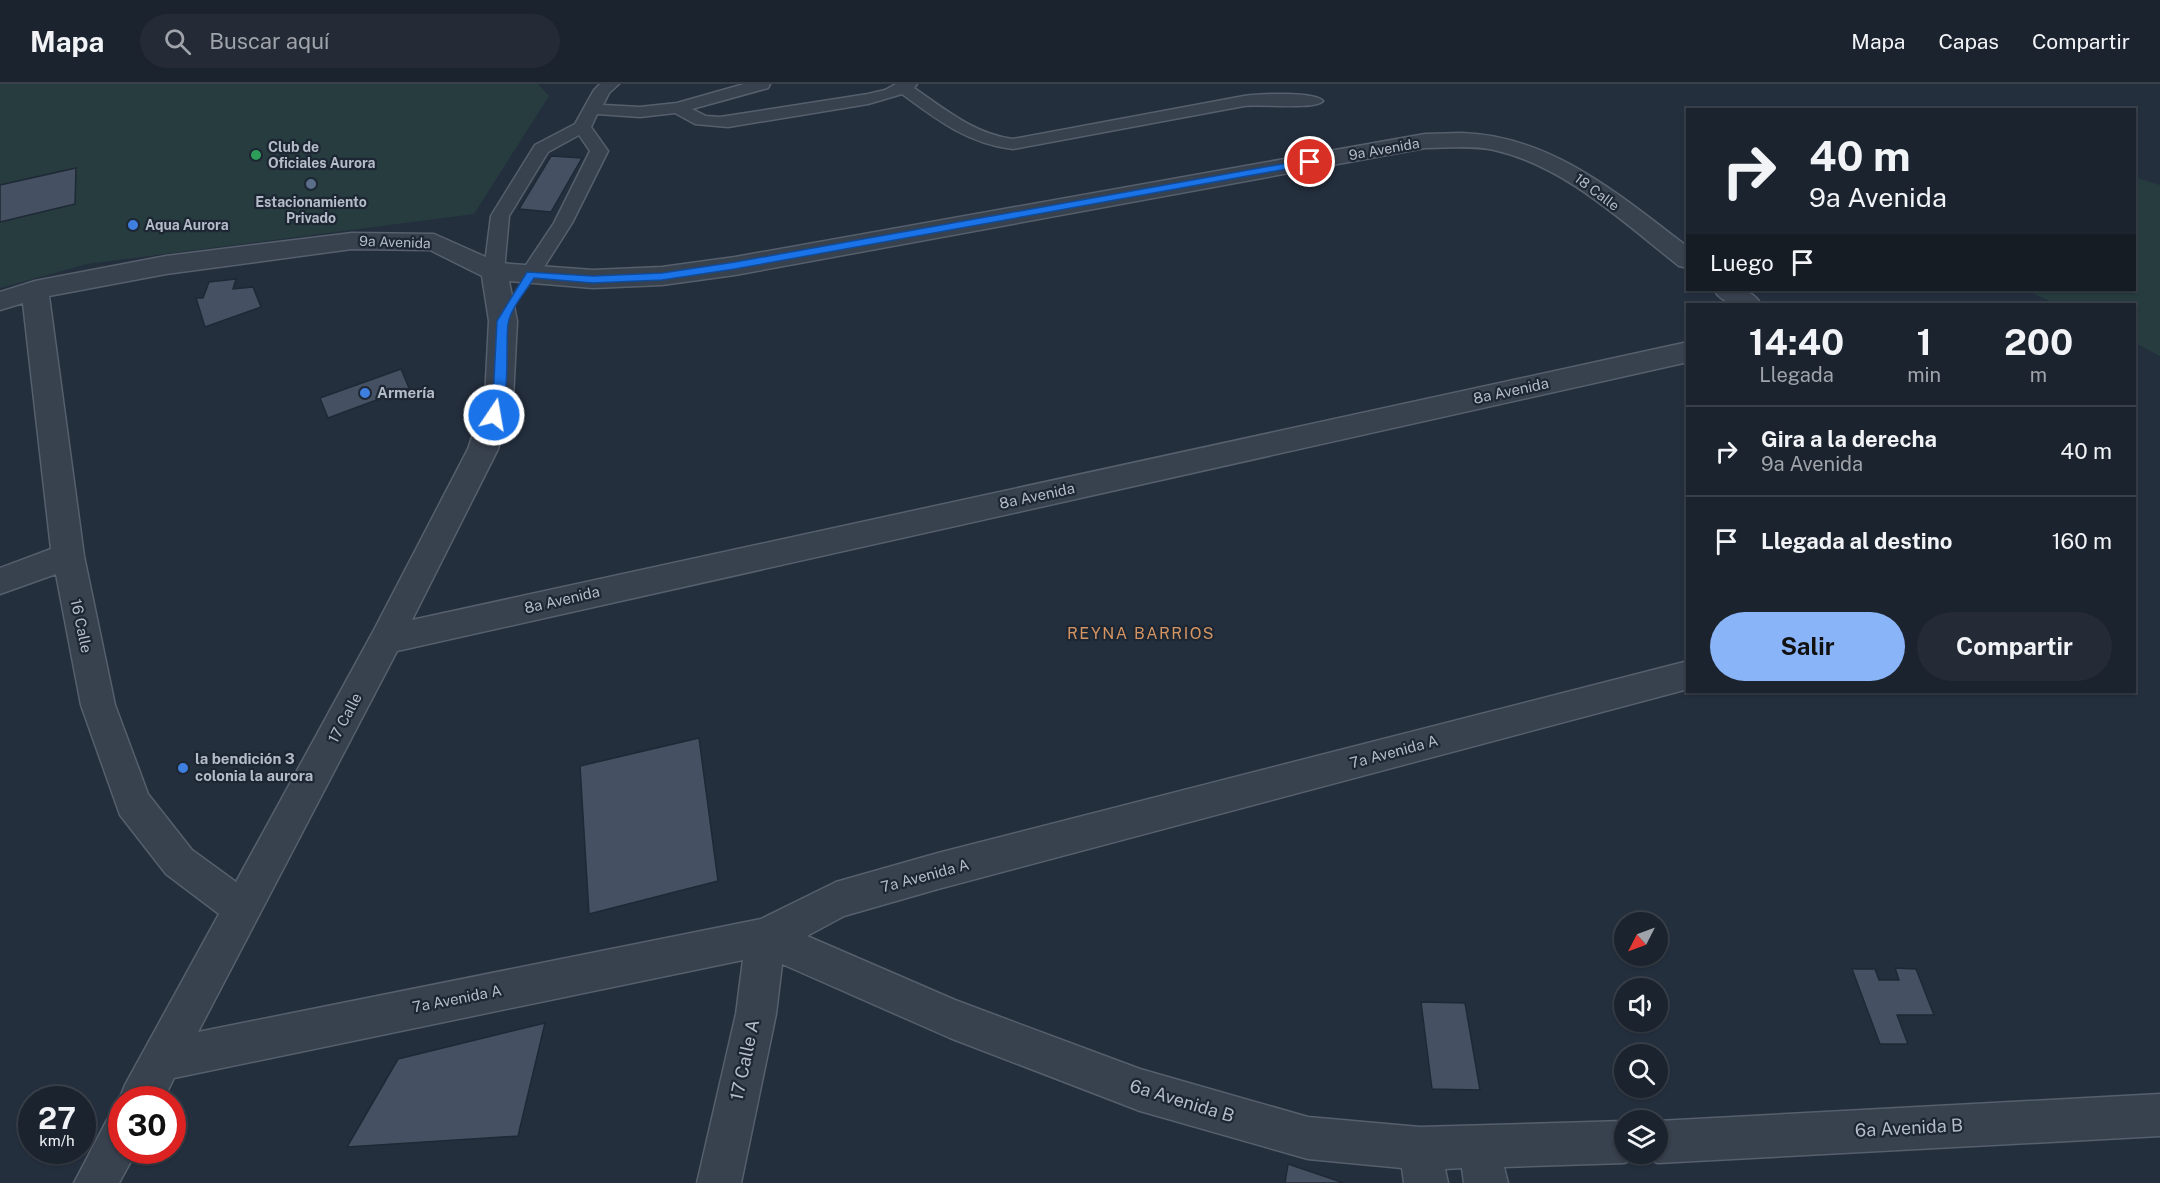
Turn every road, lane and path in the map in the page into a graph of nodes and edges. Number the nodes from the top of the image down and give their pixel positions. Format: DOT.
graph roads {
  1 [pos="762,84"];
  2 [pos="602,86"];
  3 [pos="906,86"];
  4 [pos="1315,101"];
  5 [pos="678,108"];
  6 [pos="592,109"];
  7 [pos="582,127"];
  8 [pos="1496,143"];
  9 [pos="1686,259"];
  10 [pos="494,271"];
  11 [pos="530,274"];
  12 [pos="35,290"];
  13 [pos="1728,291"];
  14 [pos="0,301"];
  15 [pos="1746,303"];
  16 [pos="503,321"];
  17 [pos="1686,352"];
  18 [pos="68,556"];
  19 [pos="0,581"];
  20 [pos="386,640"];
  21 [pos="1686,676"];
  22 [pos="242,909"];
  23 [pos="766,937"];
  24 [pos="160,1060"];
  25 [pos="147,1086"];
  26 [pos="2160,1115"];
  27 [pos="1668,1141"];
  28 [pos="1614,1144"];
  29 [pos="108,1161"];
  30 [pos="1423,1165"];
  31 [pos="1483,1165"];
  32 [pos="96,1183"];
  33 [pos="719,1183"];
  1 -- 5 [label="lane"];
  2 -- 6 [label="lane"];
  3 -- 4 [label="lane"];
  3 -- 5 [label="lane"];
  5 -- 6 [label="lane"];
  6 -- 7 [label="lane"];
  7 -- 10 [label="lane"];
  7 -- 11 [label="lane"];
  8 -- 9 [label="street, 18 Calle"];
  8 -- 11 [label="street, 9a Avenida"];
  10 -- 11 [label="street, 9a Avenida"];
  10 -- 12 [label="street, 9a Avenida"];
  10 -- 16 [label="street, 17 Calle"];
  11 -- 16 [label="street, 17 Calle"];
  12 -- 14 [label="street, 9a Avenida"];
  12 -- 18 [label="street, 16 Calle"];
  13 -- 15 [label="street"];
  16 -- 20 [label="street, 17 Calle"];
  17 -- 20 [label="street, 8a Avenida"];
  18 -- 19 [label="street"];
  18 -- 22 [label="street, 16 Calle"];
  20 -- 22 [label="street, 17 Calle"];
  21 -- 23 [label="street, 7a Avenida A"];
  22 -- 24 [label="street, 17 Calle"];
  23 -- 24 [label="street, 7a Avenida A"];
  23 -- 30 [label="street, 6a Avenida B"];
  23 -- 33 [label="street, 17 Calle A"];
  24 -- 25 [label="street, 17 Calle"];
  26 -- 27 [label="street, 6a Avenida B"];
  28 -- 31 [label="street, 6a Avenida B"];
  29 -- 32 [label="street"];
  30 -- 31 [label="street, 6a Avenida B"];
}
